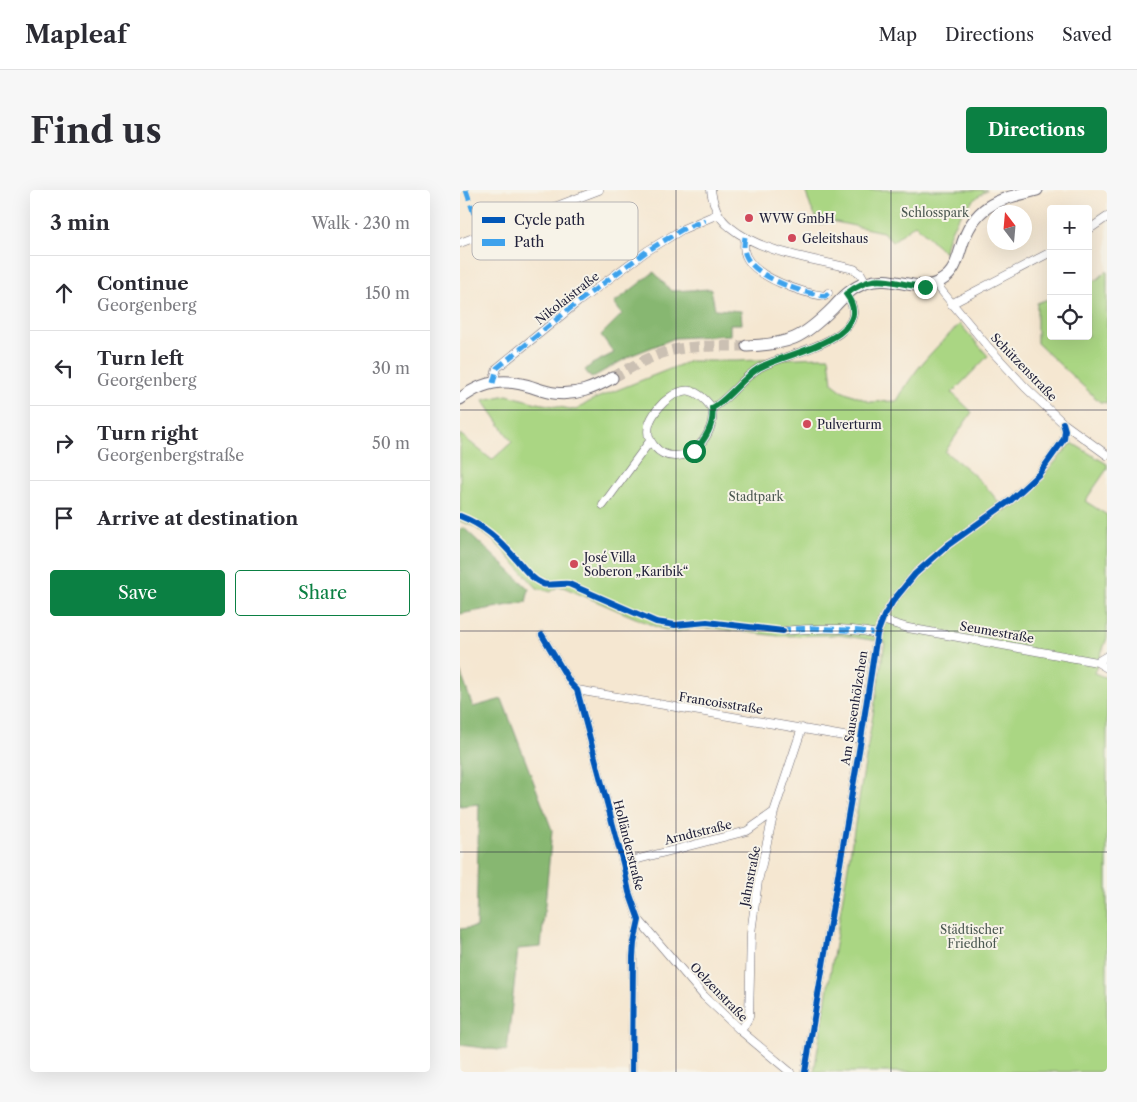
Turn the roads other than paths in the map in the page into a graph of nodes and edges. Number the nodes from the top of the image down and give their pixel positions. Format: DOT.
graph roads {
  1 [pos="598,190"];
  2 [pos="711,190"];
  3 [pos="1037,190"];
  4 [pos="566,202"];
  5 [pos="718,214"];
  6 [pos="1107,216"];
  7 [pos="1092,227"];
  8 [pos="472,237"];
  9 [pos="745,237"];
  10 [pos="460,242"];
  11 [pos="1047,254"];
  12 [pos="638,258"];
  13 [pos="635,260"];
  14 [pos="866,283"];
  15 [pos="936,284"];
  16 [pos="828,293"];
  17 [pos="846,294"];
  18 [pos="951,304"];
  19 [pos="747,346"];
  20 [pos="612,378"];
  21 [pos="493,383"];
  22 [pos="460,399"];
  23 [pos="712,408"];
  24 [pos="1063,423"];
  25 [pos="650,442"];
  26 [pos="1107,455"];
  27 [pos="603,505"];
  28 [pos="882,620"];
  29 [pos="783,631"];
  30 [pos="876,634"];
  31 [pos="542,635"];
  32 [pos="1107,656"];
  33 [pos="1097,662"];
  34 [pos="1107,668"];
  35 [pos="576,690"];
  36 [pos="802,728"];
  37 [pos="861,739"];
  38 [pos="774,812"];
  39 [pos="623,863"];
  40 [pos="639,920"];
  41 [pos="741,1031"];
  42 [pos="632,1072"];
  43 [pos="790,1072"];
  44 [pos="805,1072"];
  1 -- 4 [label="street"];
  2 -- 5 [label="street"];
  3 -- 15 [label="main road"];
  5 -- 9 [label="street"];
  5 -- 12 [label="street, Nikolaistraße"];
  6 -- 7 [label="street"];
  8 -- 10 [label="street"];
  9 -- 14 [label="street"];
  9 -- 16 [label="street"];
  11 -- 18 [label="street"];
  13 -- 21 [label="street, Nikolaistraße"];
  14 -- 15 [label="main road"];
  14 -- 17 [label="main road"];
  15 -- 18 [label="street, Schützenstraße"];
  17 -- 19 [label="main road"];
  17 -- 23 [label="street"];
  18 -- 24 [label="street, Schützenstraße"];
  20 -- 21 [label="main road"];
  21 -- 22 [label="main road"];
  23 -- 25 [label="street"];
  23 -- 25 [label="street"];
  24 -- 26 [label="street, Schützenstraße"];
  24 -- 28 [label="street, Am Sausenhölzchen"];
  25 -- 27 [label="street"];
  28 -- 30 [label="street, Am Sausenhölzchen"];
  28 -- 33 [label="street, Seumestraße"];
  29 -- 30 [label="street"];
  30 -- 37 [label="street, Am Sausenhölzchen"];
  31 -- 35 [label="street, Holländerstraße"];
  32 -- 33 [label="street"];
  33 -- 34 [label="street, Seumestraße"];
  35 -- 36 [label="street, Francoisstraße"];
  35 -- 39 [label="street, Holländerstraße"];
  36 -- 37 [label="street, Francoisstraße"];
  36 -- 38 [label="street, Jahnstraße"];
  37 -- 44 [label="street, Am Sausenhölzchen"];
  38 -- 39 [label="street, Arndtstraße"];
  38 -- 41 [label="street, Jahnstraße"];
  39 -- 40 [label="street, Holländerstraße"];
  40 -- 41 [label="street, Oelzenstraße"];
  40 -- 42 [label="street"];
  41 -- 43 [label="street, Oelzenstraße"];
}
